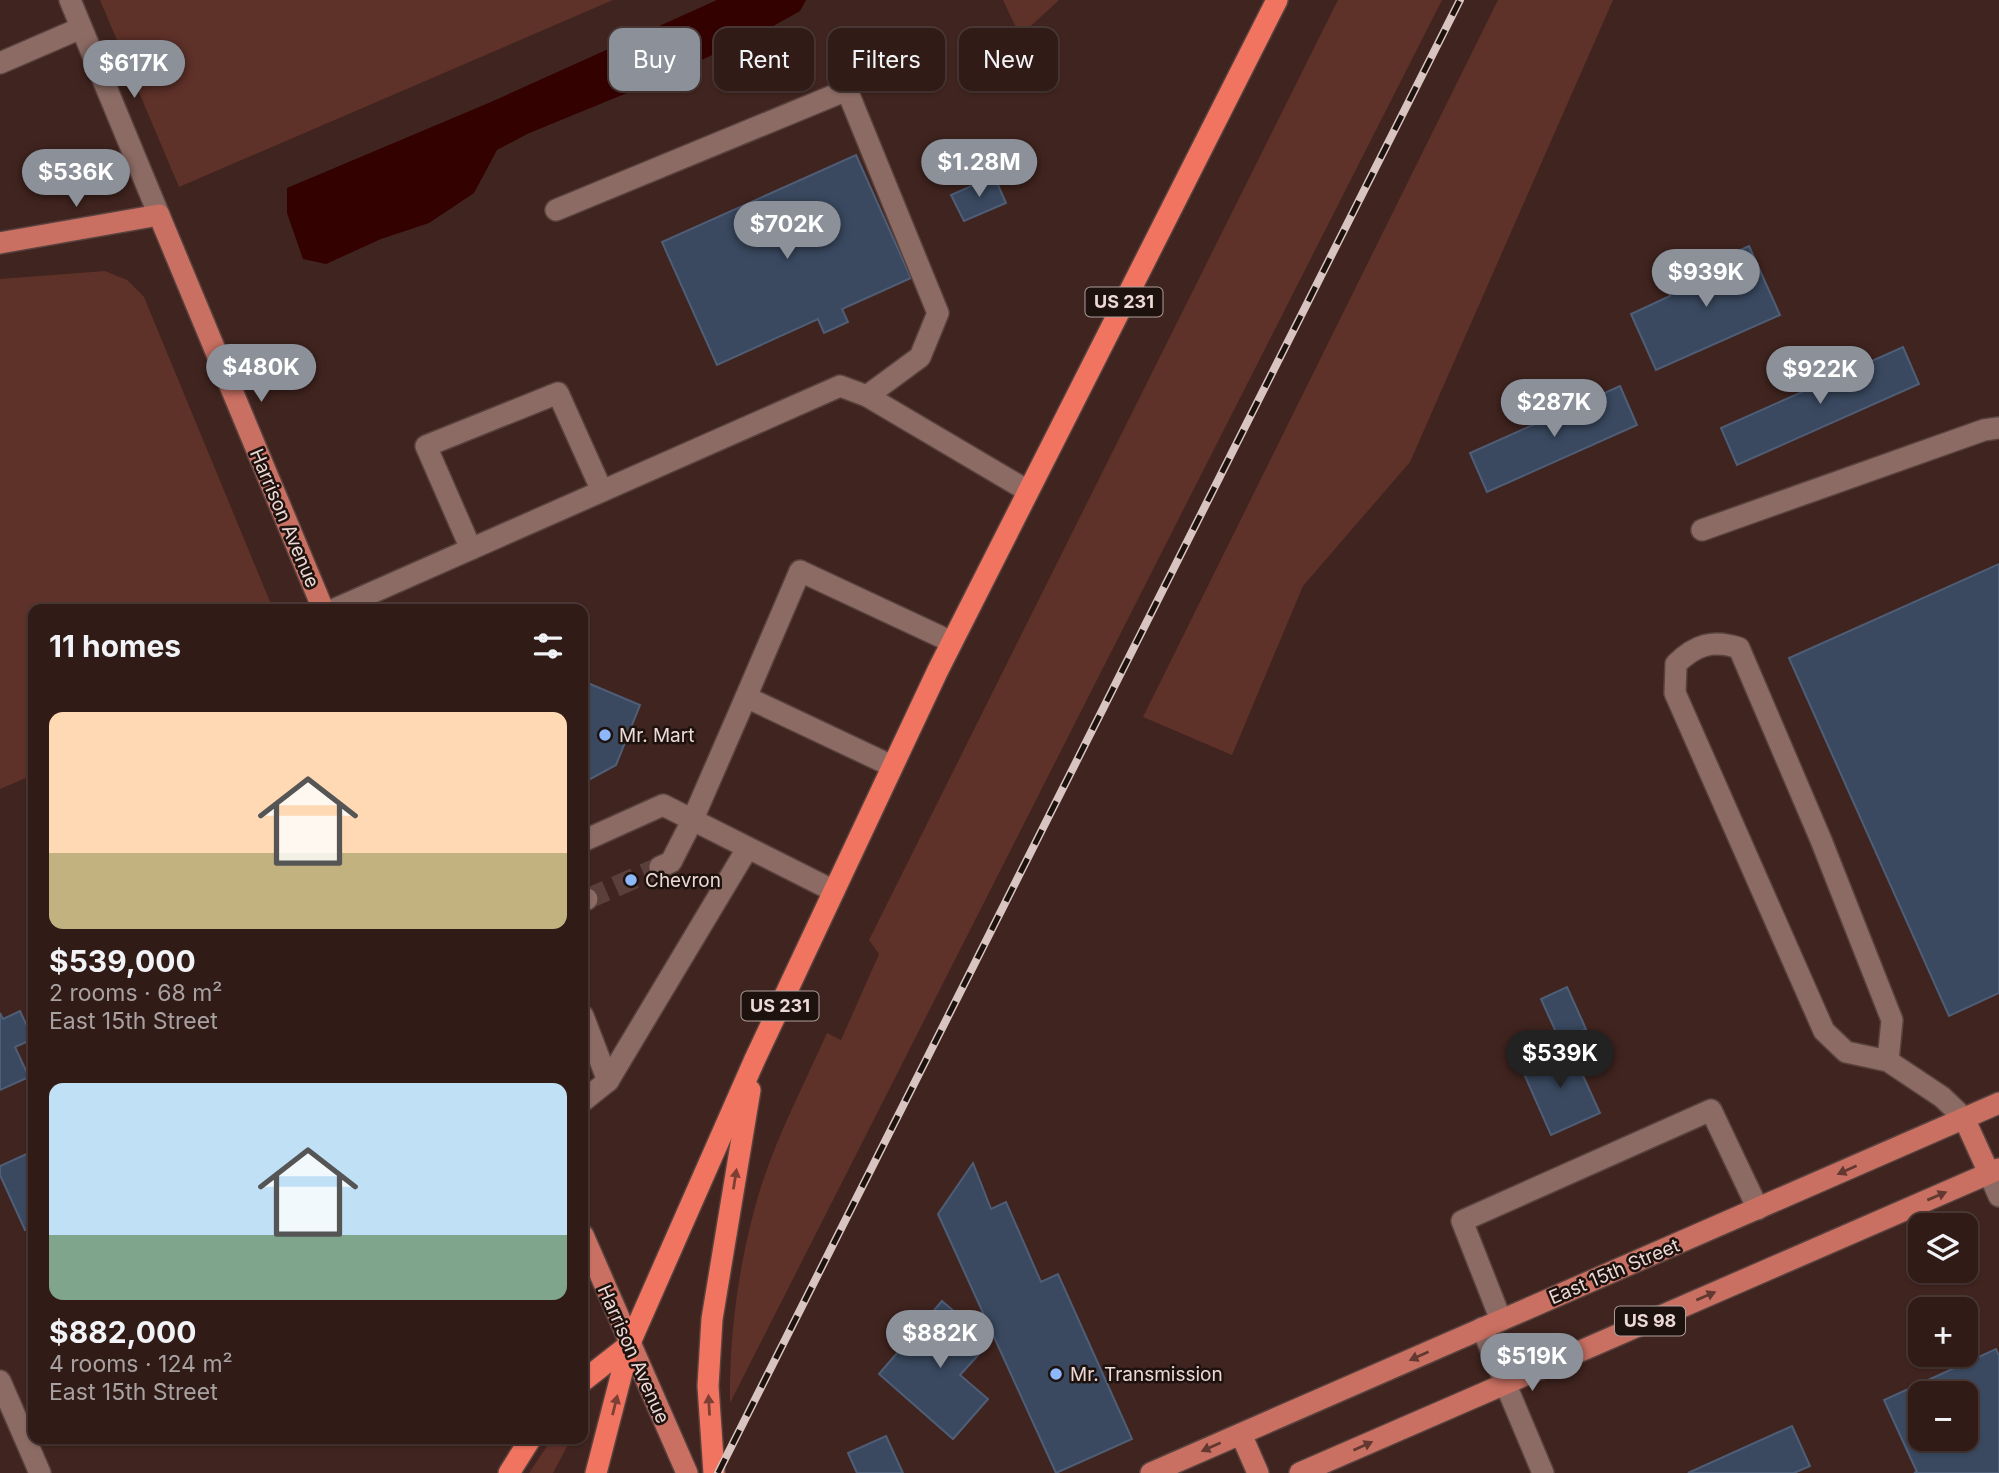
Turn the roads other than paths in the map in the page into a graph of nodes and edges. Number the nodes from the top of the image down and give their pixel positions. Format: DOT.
graph roads {
  1 [pos="70,0"];
  2 [pos="1277,0"];
  3 [pos="81,28"];
  4 [pos="0,63"];
  5 [pos="556,210"];
  6 [pos="159,215"];
  7 [pos="0,243"];
  8 [pos="867,396"];
  9 [pos="1999,428"];
  10 [pos="602,491"];
  11 [pos="1028,491"];
  12 [pos="1702,530"];
  13 [pos="471,549"];
  14 [pos="321,604"];
  15 [pos="346,604"];
  16 [pos="952,642"];
  17 [pos="746,697"];
  18 [pos="892,766"];
  19 [pos="692,821"];
  20 [pos="588,839"];
  21 [pos="747,849"];
  22 [pos="660,867"];
  23 [pos="834,891"];
  24 [pos="588,1029"];
  25 [pos="755,1059"];
  26 [pos="1888,1061"];
  27 [pos="608,1081"];
  28 [pos="588,1097"];
  29 [pos="1999,1103"];
  30 [pos="1964,1118"];
  31 [pos="1994,1171"];
  32 [pos="1999,1196"];
  33 [pos="1758,1209"];
  34 [pos="588,1247"];
  35 [pos="1491,1324"];
  36 [pos="629,1345"];
  37 [pos="588,1377"];
  38 [pos="0,1381"];
  39 [pos="1505,1384"];
  40 [pos="1241,1434"];
  41 [pos="527,1444"];
  42 [pos="40,1473"];
  43 [pos="509,1473"];
  44 [pos="596,1473"];
  45 [pos="687,1473"];
  46 [pos="714,1473"];
  47 [pos="1151,1473"];
  48 [pos="1258,1473"];
  49 [pos="1300,1473"];
  50 [pos="1543,1473"];
  1 -- 3 [label="street, Harrison Avenue"];
  2 -- 11 [label="highway, US 231"];
  3 -- 4 [label="street"];
  3 -- 6 [label="street, Harrison Avenue"];
  5 -- 8 [label="street"];
  6 -- 7 [label="main road"];
  6 -- 14 [label="main road, Harrison Avenue"];
  8 -- 10 [label="street"];
  8 -- 11 [label="street"];
  9 -- 12 [label="street"];
  10 -- 13 [label="street"];
  10 -- 13 [label="street"];
  11 -- 16 [label="highway, US 231"];
  13 -- 15 [label="street"];
  16 -- 17 [label="street"];
  16 -- 18 [label="highway, US 231"];
  17 -- 18 [label="street"];
  17 -- 19 [label="street"];
  18 -- 23 [label="highway, US 231"];
  19 -- 20 [label="street"];
  19 -- 21 [label="street"];
  19 -- 22 [label="street"];
  21 -- 23 [label="street"];
  21 -- 27 [label="street"];
  23 -- 25 [label="highway, US 231"];
  24 -- 27 [label="street"];
  25 -- 36 [label="highway, US 231"];
  46 -- 25 [label="highway, one-way"];
  26 -- 26 [label="street"];
  26 -- 30 [label="street"];
  27 -- 28 [label="street"];
  29 -- 30 [label="main road, East 15th Street"];
  30 -- 31 [label="main road"];
  30 -- 33 [label="main road, East 15th Street, one-way"];
  31 -- 32 [label="street"];
  39 -- 31 [label="main road, US 98, one-way"];
  33 -- 35 [label="main road, East 15th Street"];
  33 -- 35 [label="street"];
  34 -- 36 [label="main road, Harrison Avenue"];
  35 -- 39 [label="street"];
  35 -- 40 [label="main road, East 15th Street, one-way"];
  36 -- 37 [label="highway"];
  44 -- 36 [label="highway, one-way"];
  36 -- 45 [label="main road, Harrison Avenue"];
  38 -- 42 [label="street"];
  49 -- 39 [label="main road, US 98, one-way"];
  39 -- 50 [label="street"];
  40 -- 47 [label="main road, East 15th Street, one-way"];
  40 -- 48 [label="main road"];
  41 -- 43 [label="highway"];
}
